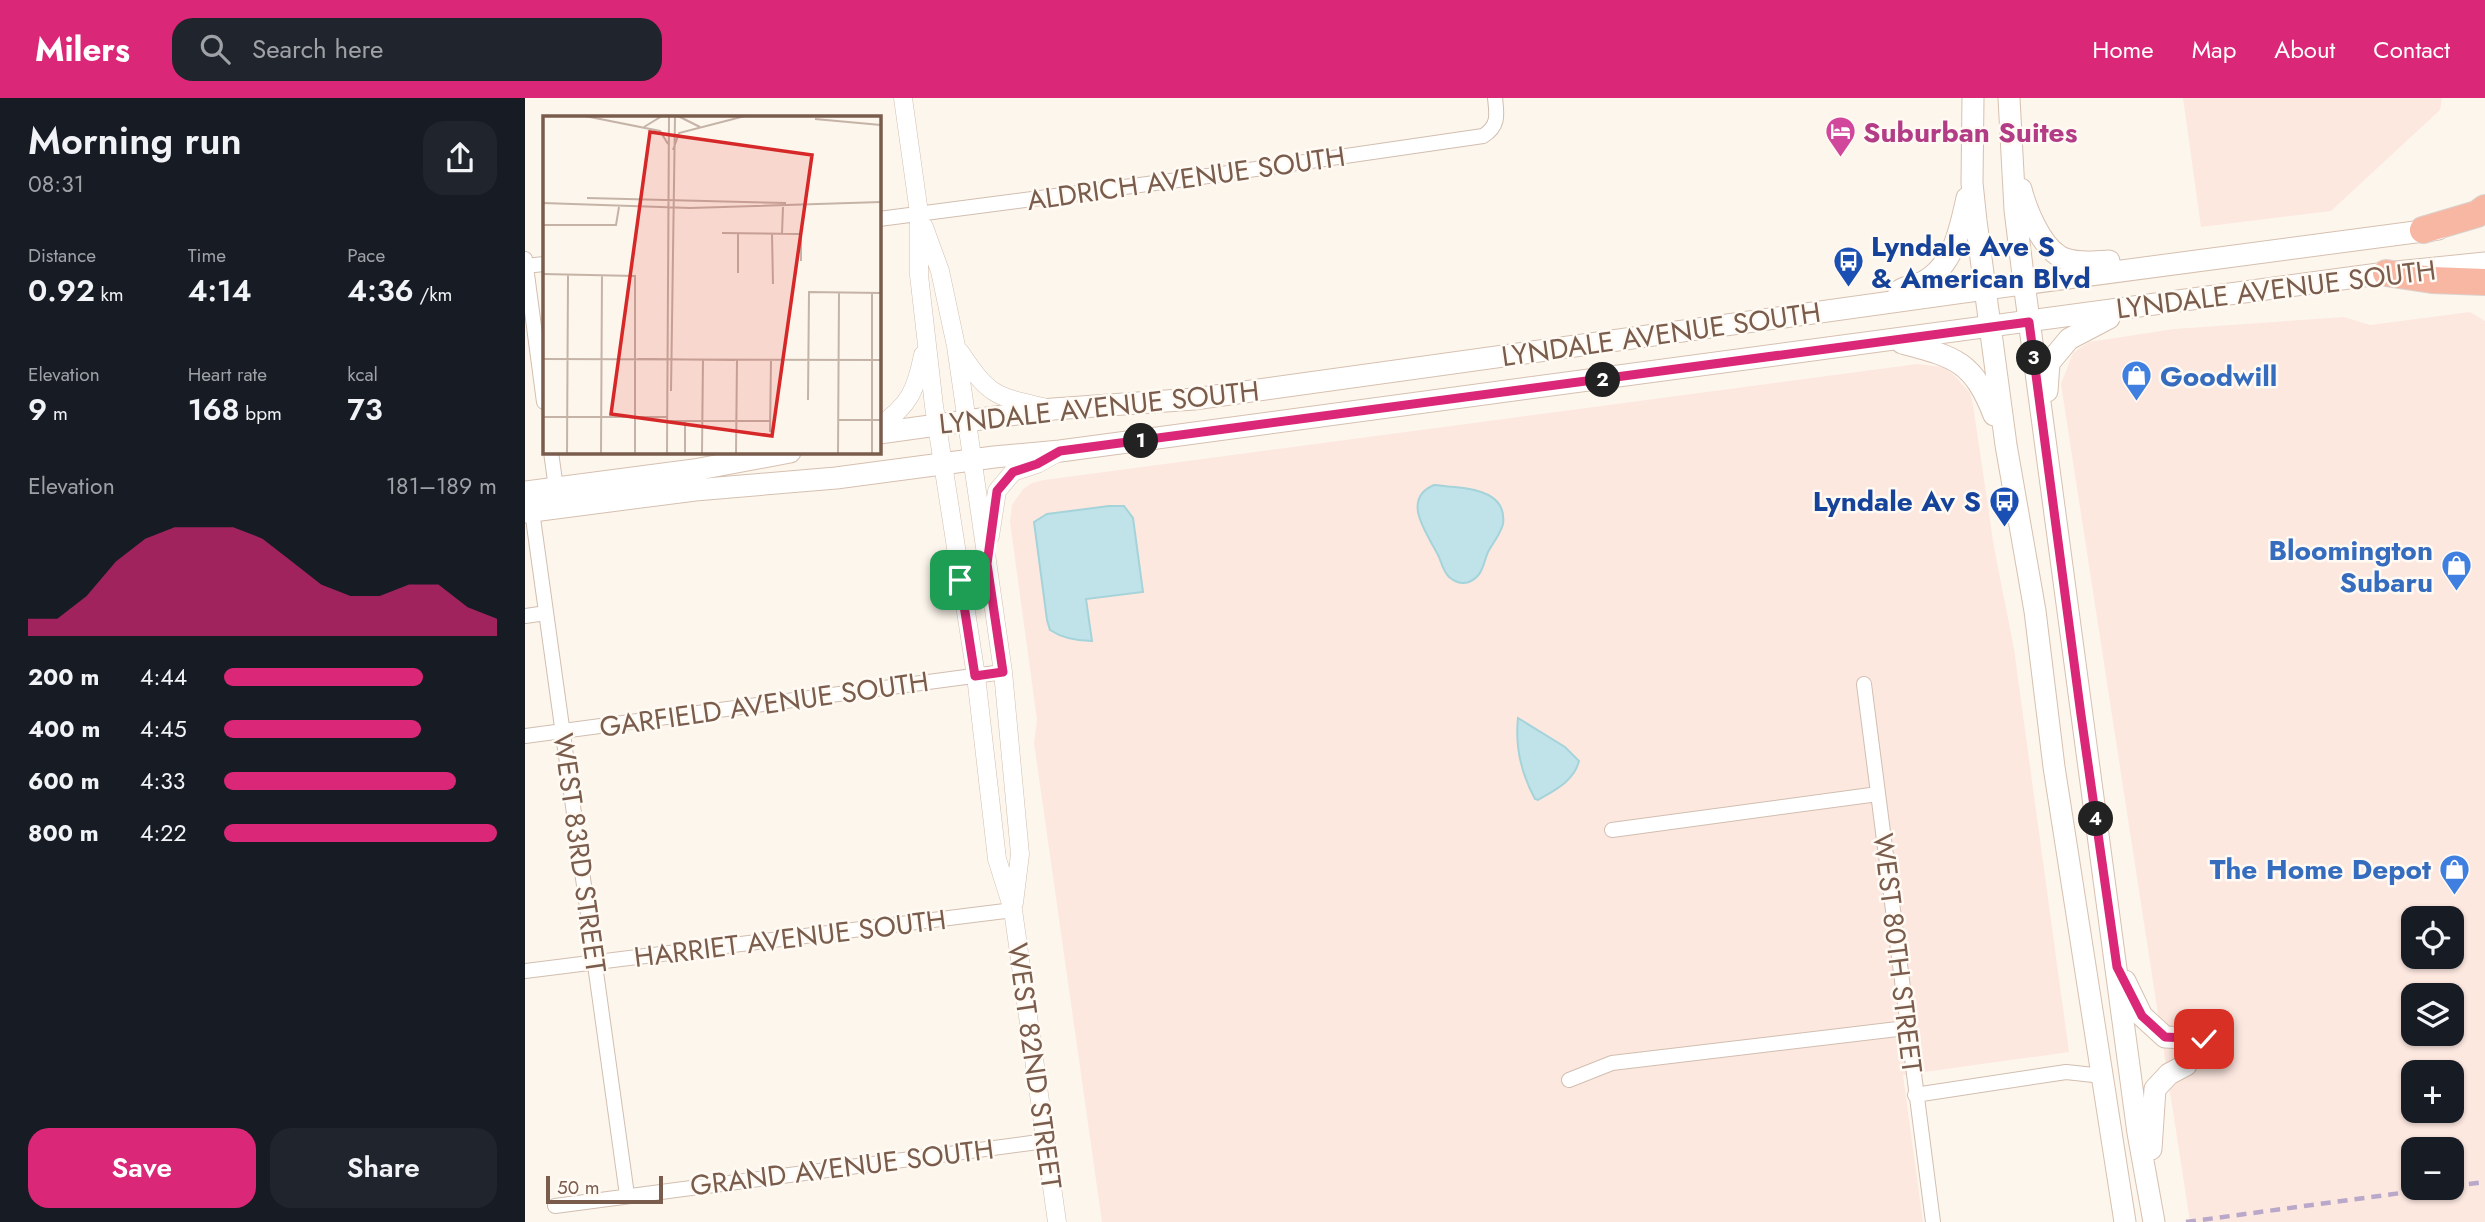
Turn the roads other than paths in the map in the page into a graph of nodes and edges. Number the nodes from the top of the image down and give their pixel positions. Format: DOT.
graph roads {
  1 [pos="903,98"];
  2 [pos="1495,98"];
  3 [pos="1972,98"];
  4 [pos="2009,98"];
  5 [pos="2013,157"];
  6 [pos="1973,172"];
  7 [pos="2485,208"];
  8 [pos="919,214"];
  9 [pos="880,219"];
  10 [pos="2485,223"];
  11 [pos="2423,230"];
  12 [pos="525,259"];
  13 [pos="2485,263"];
  14 [pos="543,264"];
  15 [pos="525,266"];
  16 [pos="2152,266"];
  17 [pos="2386,273"];
  18 [pos="2485,282"];
  19 [pos="2024,284"];
  20 [pos="1985,289"];
  21 [pos="1882,303"];
  22 [pos="2131,308"];
  23 [pos="2029,322"];
  24 [pos="1990,327"];
  25 [pos="1894,341"];
  26 [pos="926,342"];
  27 [pos="956,346"];
  28 [pos="543,395"];
  29 [pos="1053,409"];
  30 [pos="967,420"];
  31 [pos="936,424"];
  32 [pos="880,425"];
  33 [pos="880,433"];
  34 [pos="2044,438"];
  35 [pos="2005,445"];
  36 [pos="1060,451"];
  37 [pos="551,453"];
  38 [pos="785,453"];
  39 [pos="973,460"];
  40 [pos="942,464"];
  41 [pos="556,488"];
  42 [pos="527,505"];
  43 [pos="987,564"];
  44 [pos="546,613"];
  45 [pos="525,616"];
  46 [pos="1003,672"];
  47 [pos="975,676"];
  48 [pos="1864,684"];
  49 [pos="563,731"];
  50 [pos="525,736"];
  51 [pos="1878,794"];
  52 [pos="1612,830"];
  53 [pos="1013,910"];
  54 [pos="595,962"];
  55 [pos="2117,967"];
  56 [pos="525,971"];
  57 [pos="1906,1028"];
  58 [pos="2204,1039"];
  59 [pos="2186,1065"];
  60 [pos="2101,1066"];
  61 [pos="2066,1072"];
  62 [pos="1569,1080"];
  63 [pos="1915,1095"];
  64 [pos="1046,1141"];
  65 [pos="627,1195"];
  66 [pos="2150,1197"];
  67 [pos="555,1206"];
  68 [pos="1056,1222"];
  69 [pos="1933,1222"];
  70 [pos="2125,1222"];
  71 [pos="2154,1222"];
  1 -- 8 [label="street, WEST 82ND STREET"];
  2 -- 8 [label="street, ALDRICH AVENUE SOUTH"];
  3 -- 6 [label="main road"];
  4 -- 5 [label="main road"];
  5 -- 16 [label="main road"];
  5 -- 19 [label="main road"];
  6 -- 20 [label="main road"];
  6 -- 21 [label="main road"];
  7 -- 11 [label="highway"];
  8 -- 9 [label="street, ALDRICH AVENUE SOUTH"];
  8 -- 26 [label="street, WEST 82ND STREET"];
  8 -- 27 [label="street, WEST 82ND STREET"];
  10 -- 11 [label="main road, LYNDALE AVENUE SOUTH"];
  11 -- 16 [label="main road, LYNDALE AVENUE SOUTH"];
  12 -- 15 [label="street"];
  13 -- 17 [label="main road, LYNDALE AVENUE SOUTH"];
  14 -- 15 [label="street"];
  15 -- 28 [label="street"];
  16 -- 19 [label="main road, LYNDALE AVENUE SOUTH"];
  17 -- 18 [label="highway"];
  17 -- 22 [label="main road, LYNDALE AVENUE SOUTH"];
  19 -- 20 [label="main road, LYNDALE AVENUE SOUTH"];
  19 -- 23 [label="main road"];
  20 -- 21 [label="main road, LYNDALE AVENUE SOUTH"];
  20 -- 24 [label="main road"];
  21 -- 29 [label="main road, LYNDALE AVENUE SOUTH"];
  22 -- 23 [label="main road, LYNDALE AVENUE SOUTH"];
  22 -- 34 [label="main road"];
  23 -- 24 [label="main road, LYNDALE AVENUE SOUTH"];
  23 -- 34 [label="main road"];
  24 -- 25 [label="main road, LYNDALE AVENUE SOUTH"];
  24 -- 35 [label="main road"];
  25 -- 35 [label="main road"];
  25 -- 36 [label="main road, LYNDALE AVENUE SOUTH"];
  26 -- 31 [label="street, WEST 82ND STREET"];
  26 -- 32 [label="street"];
  27 -- 29 [label="street"];
  27 -- 30 [label="street, WEST 82ND STREET"];
  29 -- 30 [label="main road, LYNDALE AVENUE SOUTH"];
  30 -- 31 [label="main road, LYNDALE AVENUE SOUTH"];
  30 -- 39 [label="street, WEST 82ND STREET"];
  31 -- 33 [label="main road, LYNDALE AVENUE SOUTH"];
  31 -- 40 [label="street, WEST 82ND STREET"];
  34 -- 55 [label="main road"];
  35 -- 60 [label="main road"];
  36 -- 39 [label="main road, LYNDALE AVENUE SOUTH"];
  36 -- 43 [label="street"];
  37 -- 41 [label="street"];
  38 -- 41 [label="main road"];
  39 -- 40 [label="main road, LYNDALE AVENUE SOUTH"];
  39 -- 43 [label="street, WEST 82ND STREET"];
  40 -- 42 [label="main road, LYNDALE AVENUE SOUTH"];
  40 -- 47 [label="street, WEST 82ND STREET"];
  41 -- 42 [label="main road"];
  42 -- 44 [label="street, WEST 83RD STREET"];
  43 -- 46 [label="street, WEST 82ND STREET"];
  44 -- 45 [label="street"];
  44 -- 49 [label="street, WEST 83RD STREET"];
  46 -- 47 [label="street, GARFIELD AVENUE SOUTH"];
  46 -- 53 [label="street, WEST 82ND STREET"];
  47 -- 49 [label="street, GARFIELD AVENUE SOUTH"];
  47 -- 53 [label="street, WEST 82ND STREET"];
  48 -- 51 [label="street, WEST 80TH STREET"];
  49 -- 50 [label="street, GARFIELD AVENUE SOUTH"];
  49 -- 54 [label="street, WEST 83RD STREET"];
  51 -- 52 [label="street"];
  51 -- 57 [label="street, WEST 80TH STREET"];
  53 -- 54 [label="street, HARRIET AVENUE SOUTH"];
  53 -- 64 [label="street, WEST 82ND STREET"];
  54 -- 56 [label="street, HARRIET AVENUE SOUTH"];
  54 -- 65 [label="street, WEST 83RD STREET"];
  55 -- 58 [label="main road"];
  55 -- 66 [label="main road"];
  57 -- 62 [label="street"];
  57 -- 63 [label="street, WEST 80TH STREET"];
  59 -- 66 [label="main road"];
  60 -- 61 [label="street"];
  60 -- 61 [label="street"];
  60 -- 70 [label="main road"];
  61 -- 63 [label="street"];
  63 -- 69 [label="street, WEST 80TH STREET"];
  64 -- 65 [label="street, GRAND AVENUE SOUTH"];
  64 -- 68 [label="street, WEST 82ND STREET"];
  65 -- 67 [label="street, GRAND AVENUE SOUTH"];
  66 -- 71 [label="main road"];
}
